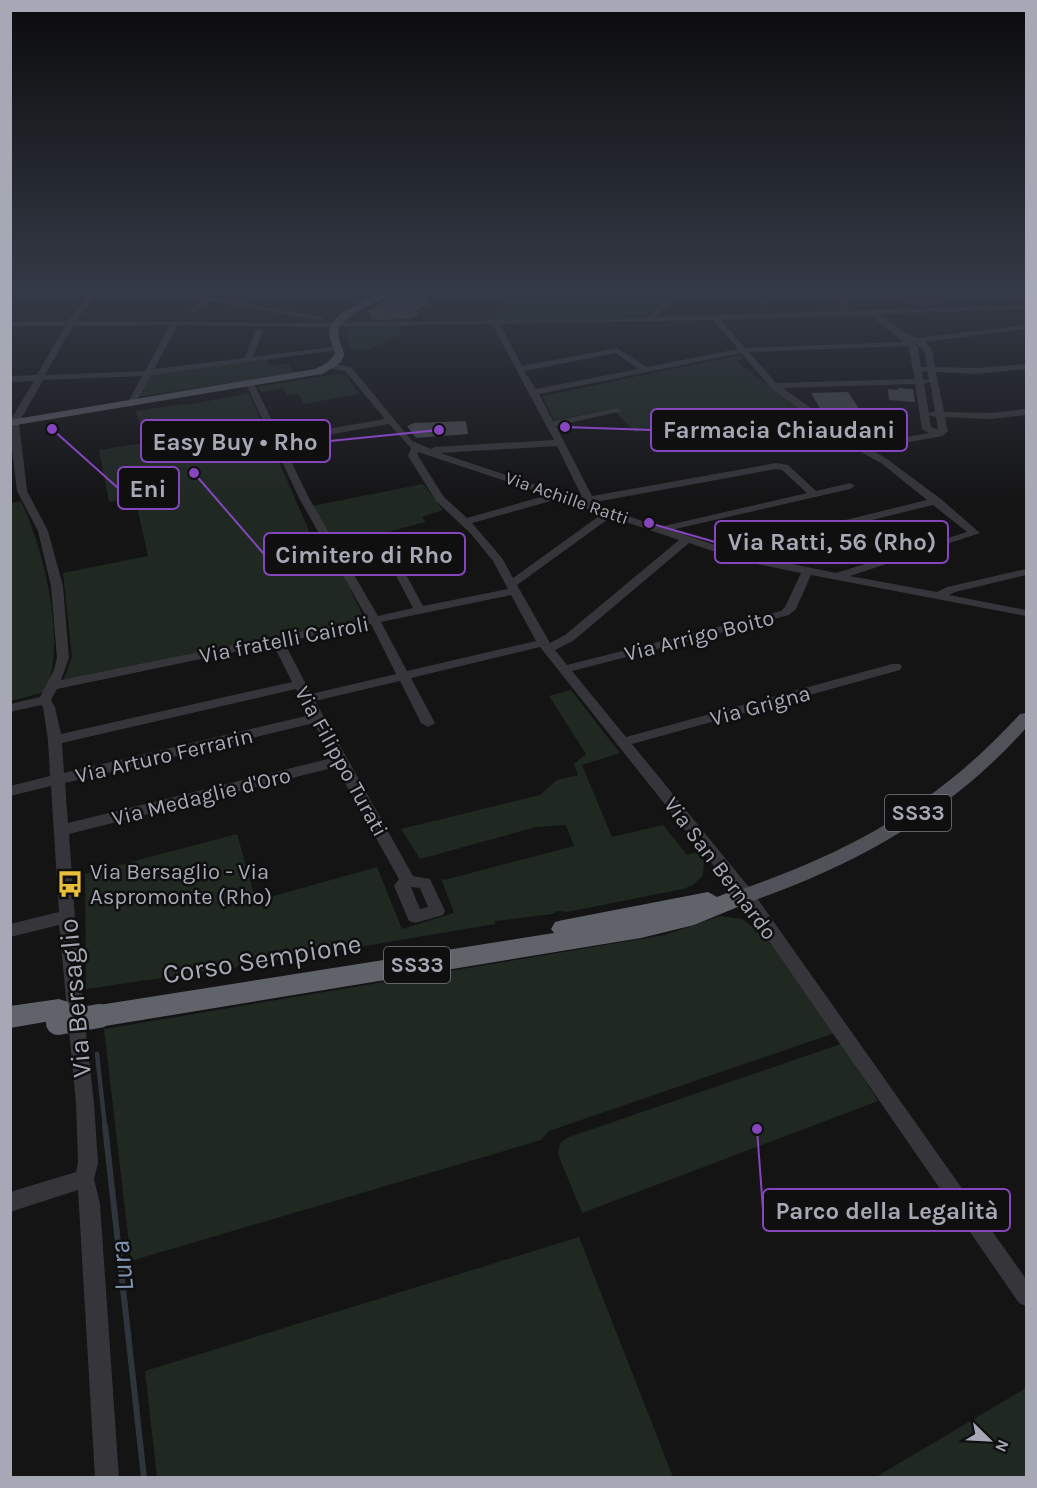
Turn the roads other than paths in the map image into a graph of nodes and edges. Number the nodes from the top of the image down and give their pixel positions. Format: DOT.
graph roads {
  1 [pos="48,362"];
  2 [pos="152,362"];
  3 [pos="229,362"];
  4 [pos="332,362"];
  5 [pos="347,362"];
  6 [pos="516,362"];
  7 [pos="553,362"];
  8 [pos="635,362"];
  9 [pos="677,362"];
  10 [pos="752,362"];
  11 [pos="916,362"];
  12 [pos="930,362"];
  13 [pos="330,366"];
  14 [pos="1026,366"];
  15 [pos="917,368"];
  16 [pos="519,369"];
  17 [pos="644,369"];
  18 [pos="931,369"];
  19 [pos="146,373"];
  20 [pos="351,373"];
  21 [pos="303,376"];
  22 [pos="39,378"];
  23 [pos="10,379"];
  24 [pos="919,380"];
  25 [pos="934,381"];
  26 [pos="250,384"];
  27 [pos="774,386"];
  28 [pos="534,392"];
  29 [pos="131,404"];
  30 [pos="618,411"];
  31 [pos="1026,412"];
  32 [pos="924,414"];
  33 [pos="940,415"];
  34 [pos="391,422"];
  35 [pos="12,423"];
  36 [pos="550,424"];
  37 [pos="940,434"];
  38 [pos="276,441"];
  39 [pos="559,442"];
  40 [pos="859,447"];
  41 [pos="466,448"];
  42 [pos="421,449"];
  43 [pos="459,461"];
  44 [pos="850,486"];
  45 [pos="814,494"];
  46 [pos="560,495"];
  47 [pos="938,501"];
  48 [pos="586,502"];
  49 [pos="610,513"];
  50 [pos="465,522"];
  51 [pos="660,530"];
  52 [pos="687,539"];
  53 [pos="384,543"];
  54 [pos="727,553"];
  55 [pos="807,571"];
  56 [pos="1026,572"];
  57 [pos="834,577"];
  58 [pos="513,587"];
  59 [pos="936,597"];
  60 [pos="420,611"];
  61 [pos="1026,613"];
  62 [pos="375,621"];
  63 [pos="276,639"];
  64 [pos="545,646"];
  65 [pos="896,667"];
  66 [pos="565,669"];
  67 [pos="402,677"];
  68 [pos="300,684"];
  69 [pos="52,686"];
  70 [pos="307,699"];
  71 [pos="45,700"];
  72 [pos="10,708"];
  73 [pos="317,718"];
  74 [pos="1026,718"];
  75 [pos="428,723"];
  76 [pos="55,740"];
  77 [pos="624,742"];
  78 [pos="340,761"];
  79 [pos="58,780"];
  80 [pos="10,791"];
  81 [pos="62,830"];
  82 [pos="408,881"];
  83 [pos="739,898"];
  84 [pos="68,916"];
  85 [pos="10,931"];
  86 [pos="58,1016"];
  87 [pos="10,1017"];
  88 [pos="10,1031"];
  89 [pos="84,1179"];
  90 [pos="10,1202"];
  91 [pos="1026,1296"];
  92 [pos="107,1478"];
  1 -- 22 [label="street"];
  2 -- 19 [label="street"];
  3 -- 19 [label="street"];
  4 -- 13 [label="main road"];
  5 -- 20 [label="street, Via Achille Ratti"];
  6 -- 16 [label="street"];
  7 -- 16 [label="street"];
  8 -- 17 [label="street"];
  9 -- 17 [label="street"];
  10 -- 27 [label="street"];
  11 -- 15 [label="street"];
  12 -- 18 [label="street"];
  13 -- 20 [label="street"];
  13 -- 21 [label="main road"];
  14 -- 18 [label="street"];
  15 -- 18 [label="street"];
  15 -- 24 [label="street"];
  16 -- 28 [label="street"];
  17 -- 28 [label="street"];
  18 -- 25 [label="street"];
  19 -- 22 [label="street"];
  19 -- 29 [label="street"];
  20 -- 21 [label="street"];
  20 -- 34 [label="street, Via Achille Ratti"];
  21 -- 26 [label="main road"];
  22 -- 23 [label="street"];
  22 -- 35 [label="street"];
  24 -- 25 [label="street"];
  24 -- 27 [label="street"];
  24 -- 32 [label="street"];
  25 -- 33 [label="street"];
  26 -- 29 [label="main road"];
  26 -- 38 [label="street"];
  27 -- 40 [label="street"];
  28 -- 36 [label="street"];
  29 -- 35 [label="main road"];
  30 -- 36 [label="street"];
  31 -- 33 [label="street"];
  32 -- 33 [label="street"];
  32 -- 37 [label="street"];
  33 -- 37 [label="street"];
  34 -- 38 [label="street"];
  34 -- 42 [label="street, Via Achille Ratti"];
  35 -- 69 [label="street"];
  36 -- 39 [label="street"];
  37 -- 40 [label="street"];
  38 -- 62 [label="street"];
  39 -- 41 [label="street"];
  39 -- 48 [label="street"];
  40 -- 47 [label="street"];
  41 -- 42 [label="street"];
  41 -- 43 [label="street"];
  42 -- 43 [label="street, Via Achille Ratti"];
  42 -- 50 [label="street, Via San Bernardo"];
  43 -- 46 [label="street, Via Achille Ratti"];
  44 -- 45 [label="street"];
  45 -- 48 [label="street"];
  45 -- 51 [label="street"];
  46 -- 48 [label="street, Via Achille Ratti"];
  46 -- 50 [label="street"];
  47 -- 54 [label="street"];
  47 -- 57 [label="street"];
  48 -- 49 [label="street, Via Achille Ratti"];
  49 -- 51 [label="street, Via Achille Ratti"];
  49 -- 58 [label="street"];
  50 -- 58 [label="street, Via San Bernardo"];
  51 -- 52 [label="street, Via Achille Ratti"];
  52 -- 54 [label="street, Via Achille Ratti"];
  52 -- 64 [label="street"];
  53 -- 60 [label="street"];
  54 -- 55 [label="street, Via Achille Ratti"];
  55 -- 57 [label="street, Via Achille Ratti"];
  55 -- 66 [label="street, Via Arrigo Boito"];
  56 -- 59 [label="street"];
  57 -- 59 [label="street, Via Achille Ratti"];
  58 -- 60 [label="street, Via fratelli Cairoli"];
  58 -- 64 [label="street, Via San Bernardo"];
  59 -- 61 [label="street, Via Achille Ratti"];
  60 -- 62 [label="street, Via fratelli Cairoli"];
  62 -- 63 [label="street, Via fratelli Cairoli"];
  62 -- 67 [label="street"];
  63 -- 68 [label="street, Via Filippo Turati"];
  63 -- 69 [label="street, Via fratelli Cairoli"];
  64 -- 66 [label="street, Via San Bernardo"];
  64 -- 67 [label="street"];
  65 -- 77 [label="street, Via Grigna"];
  66 -- 77 [label="street, Via San Bernardo"];
  67 -- 70 [label="street"];
  67 -- 75 [label="street"];
  68 -- 70 [label="street, Via Filippo Turati"];
  68 -- 76 [label="street"];
  69 -- 71 [label="street"];
  70 -- 73 [label="street, Via Filippo Turati"];
  71 -- 72 [label="street"];
  71 -- 76 [label="street, Via Bersaglio"];
  73 -- 78 [label="street, Via Filippo Turati"];
  73 -- 79 [label="street, Via Arturo Ferrarin"];
  74 -- 83 [label="main road, Corso Sempione / SS33"];
  76 -- 79 [label="street, Via Bersaglio"];
  77 -- 83 [label="street, Via San Bernardo"];
  78 -- 81 [label="street, Via Medaglie d'Oro"];
  78 -- 82 [label="street, Via Filippo Turati"];
  79 -- 80 [label="street, Via Arturo Ferrarin"];
  79 -- 81 [label="street, Via Bersaglio"];
  81 -- 84 [label="street, Via Bersaglio"];
  83 -- 86 [label="highway, Corso Sempione / SS33, bridge"];
  83 -- 91 [label="street, Via San Bernardo"];
  84 -- 85 [label="street"];
  84 -- 89 [label="street, Via Bersaglio"];
  86 -- 87 [label="highway, Corso Sempione / SS33"];
  86 -- 88 [label="highway, Corso Sempione / SS33"];
  89 -- 90 [label="street"];
  89 -- 92 [label="street, Via Bersaglio"];
}
